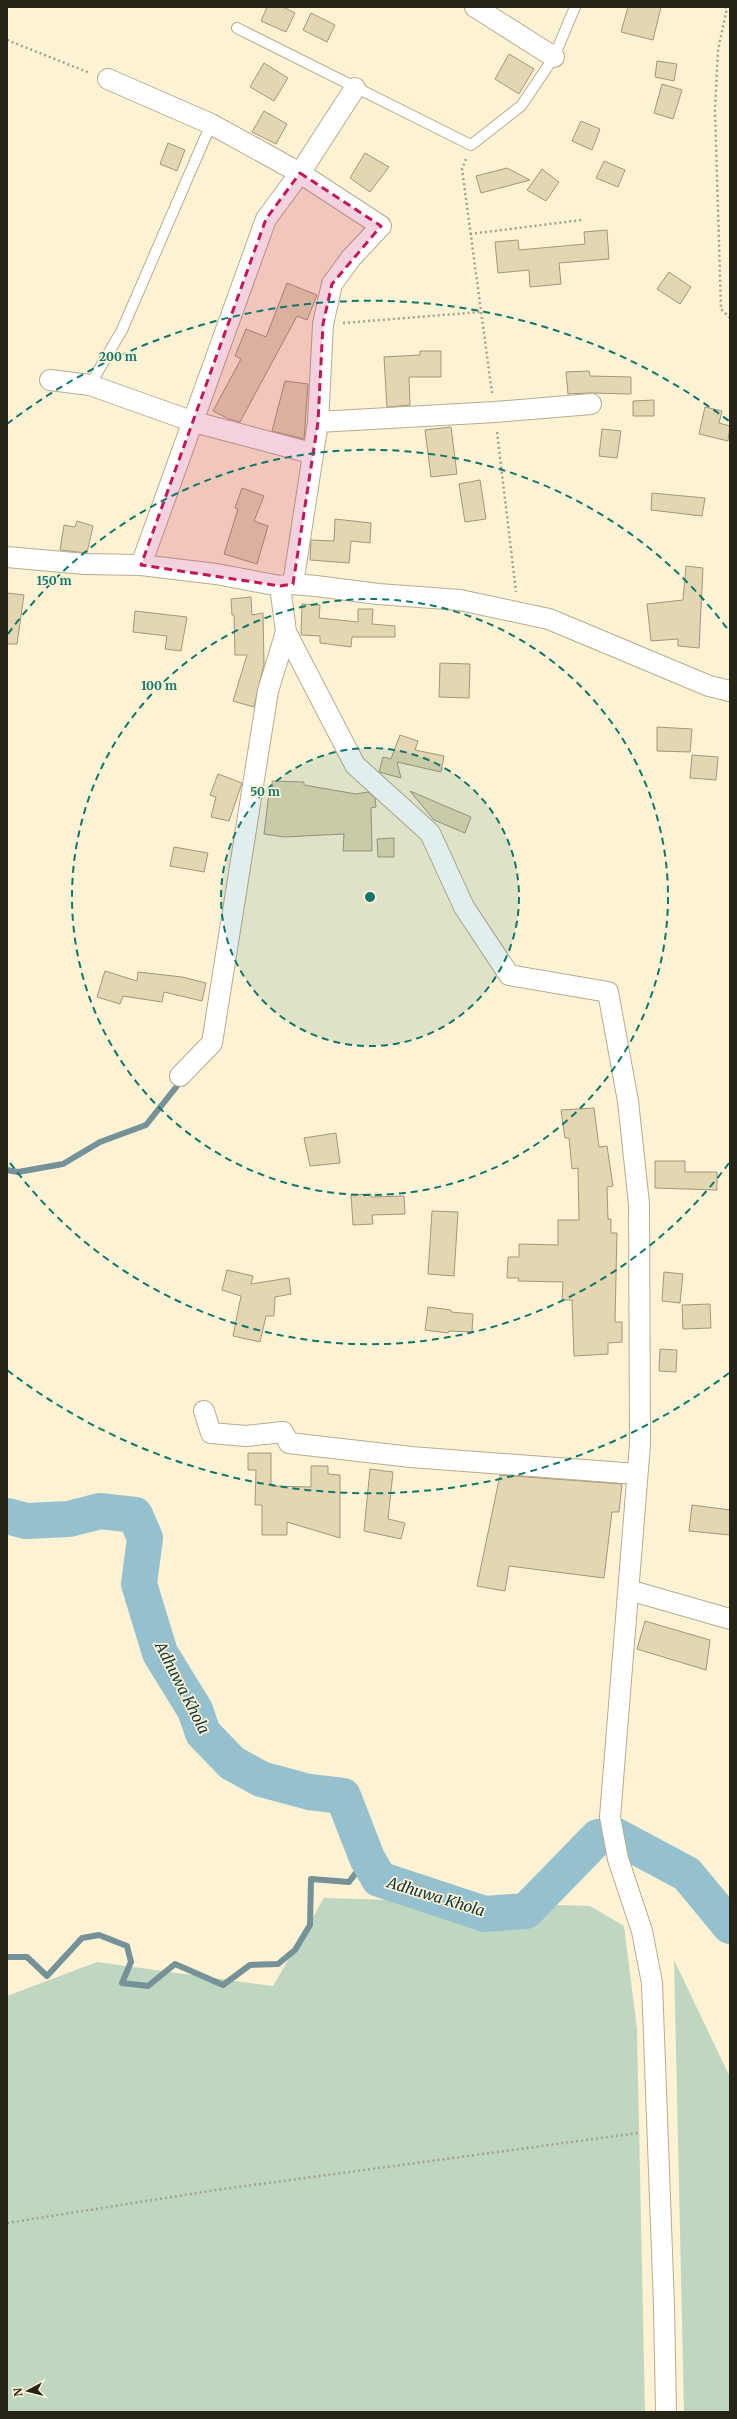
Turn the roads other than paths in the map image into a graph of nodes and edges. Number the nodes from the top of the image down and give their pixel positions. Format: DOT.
graph roads {
  1 [pos="475,7"];
  2 [pos="575,7"];
  3 [pos="237,28"];
  4 [pos="554,57"];
  5 [pos="108,79"];
  6 [pos="355,88"];
  7 [pos="212,124"];
  8 [pos="300,173"];
  9 [pos="50,380"];
  10 [pos="90,385"];
  11 [pos="591,404"];
  12 [pos="194,422"];
  13 [pos="318,422"];
  14 [pos="312,453"];
  15 [pos="7,557"];
  16 [pos="141,565"];
  17 [pos="287,585"];
  18 [pos="286,632"];
  19 [pos="730,691"];
  20 [pos="180,1076"];
  21 [pos="204,1411"];
  22 [pos="637,1474"];
  23 [pos="629,1590"];
  24 [pos="730,1619"];
  25 [pos="666,2412"];
  1 -- 4 [label="street"];
  2 -- 4 [label="lane"];
  3 -- 6 [label="lane"];
  4 -- 6 [label="lane"];
  5 -- 7 [label="street"];
  6 -- 8 [label="street"];
  7 -- 8 [label="street"];
  7 -- 10 [label="lane"];
  8 -- 12 [label="street"];
  8 -- 13 [label="street"];
  9 -- 10 [label="street"];
  10 -- 12 [label="street"];
  11 -- 13 [label="street"];
  12 -- 14 [label="street"];
  12 -- 16 [label="street"];
  13 -- 14 [label="street"];
  14 -- 17 [label="street"];
  15 -- 16 [label="street"];
  16 -- 17 [label="street"];
  17 -- 18 [label="street"];
  17 -- 19 [label="street"];
  18 -- 20 [label="street"];
  18 -- 22 [label="street"];
  21 -- 22 [label="street"];
  22 -- 23 [label="street"];
  23 -- 24 [label="street"];
  23 -- 25 [label="street"];
}
